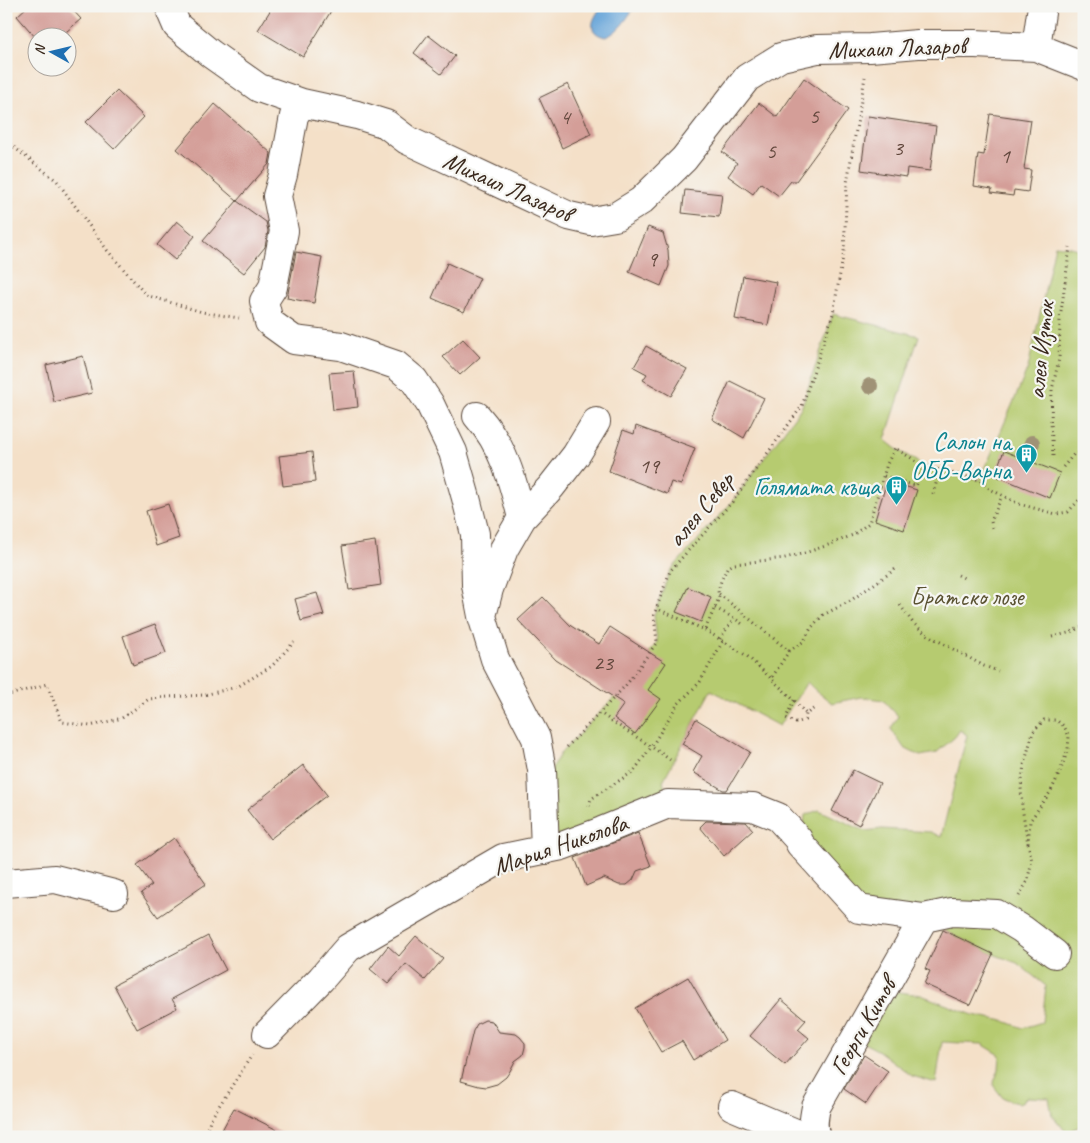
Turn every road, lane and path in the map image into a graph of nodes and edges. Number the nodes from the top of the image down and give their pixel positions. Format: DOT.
graph roads {
  1 [pos="170,6"];
  2 [pos="1042,6"];
  3 [pos="1036,47"];
  4 [pos="1084,66"];
  5 [pos="863,89"];
  6 [pos="302,103"];
  7 [pos="6,141"];
  8 [pos="1070,247"];
  9 [pos="269,322"];
  10 [pos="477,416"];
  11 [pos="596,422"];
  12 [pos="1084,453"];
  13 [pos="1054,456"];
  14 [pos="924,466"];
  15 [pos="1063,467"];
  16 [pos="940,470"];
  17 [pos="884,476"];
  18 [pos="932,494"];
  19 [pos="1002,496"];
  20 [pos="1084,503"];
  21 [pos="522,518"];
  22 [pos="992,528"];
  23 [pos="897,568"];
  24 [pos="958,575"];
  25 [pos="964,578"];
  26 [pos="718,594"];
  27 [pos="900,605"];
  28 [pos="715,608"];
  29 [pos="660,610"];
  30 [pos="482,616"];
  31 [pos="734,618"];
  32 [pos="744,626"];
  33 [pos="1084,626"];
  34 [pos="705,630"];
  35 [pos="1052,637"];
  36 [pos="722,640"];
  37 [pos="294,642"];
  38 [pos="789,651"];
  39 [pos="998,671"];
  40 [pos="771,679"];
  41 [pos="6,696"];
  42 [pos="794,700"];
  43 [pos="816,707"];
  44 [pos="806,714"];
  45 [pos="603,715"];
  46 [pos="652,746"];
  47 [pos="670,760"];
  48 [pos="542,778"];
  49 [pos="588,814"];
  50 [pos="1028,844"];
  51 [pos="545,850"];
  52 [pos="6,883"];
  53 [pos="114,894"];
  54 [pos="997,914"];
  55 [pos="924,918"];
  56 [pos="1056,954"];
  57 [pos="267,1034"];
  58 [pos="732,1106"];
  59 [pos="205,1137"];
  60 [pos="804,1137"];
  61 [pos="816,1137"];
  1 -- 6 [label="street, Михаил Лазаров"];
  2 -- 3 [label="street"];
  3 -- 4 [label="street, Михаил Лазаров"];
  3 -- 6 [label="street, Михаил Лазаров"];
  5 -- 48 [label="path, алея Север"];
  6 -- 9 [label="street"];
  7 -- 9 [label="path"];
  8 -- 13 [label="path, алея Изток"];
  9 -- 30 [label="street"];
  10 -- 21 [label="street"];
  11 -- 21 [label="street"];
  12 -- 15 [label="path"];
  14 -- 16 [label="path"];
  14 -- 17 [label="path"];
  14 -- 17 [label="path"];
  16 -- 18 [label="path"];
  16 -- 19 [label="path"];
  17 -- 26 [label="path"];
  19 -- 20 [label="path"];
  19 -- 22 [label="path"];
  21 -- 30 [label="street"];
  23 -- 38 [label="path"];
  24 -- 25 [label="path"];
  26 -- 28 [label="path"];
  26 -- 38 [label="path"];
  27 -- 39 [label="path"];
  28 -- 31 [label="path"];
  28 -- 34 [label="path"];
  29 -- 34 [label="path"];
  30 -- 48 [label="street"];
  31 -- 32 [label="path"];
  31 -- 36 [label="path"];
  33 -- 35 [label="path"];
  34 -- 36 [label="path"];
  36 -- 40 [label="path"];
  36 -- 46 [label="path"];
  37 -- 41 [label="path"];
  38 -- 40 [label="path"];
  40 -- 42 [label="path"];
  42 -- 44 [label="path"];
  42 -- 44 [label="path"];
  43 -- 44 [label="path"];
  45 -- 46 [label="path"];
  46 -- 47 [label="path"];
  46 -- 49 [label="path"];
  48 -- 51 [label="street"];
  50 -- 50 [label="path"];
  50 -- 54 [label="path"];
  51 -- 55 [label="street, Мария Николова"];
  51 -- 57 [label="street, Мария Николова"];
  52 -- 53 [label="street"];
  54 -- 55 [label="street, Мария Николова"];
  54 -- 56 [label="street"];
  55 -- 61 [label="street, Георги Китов"];
  57 -- 59 [label="path"];
  58 -- 60 [label="street"];
}
